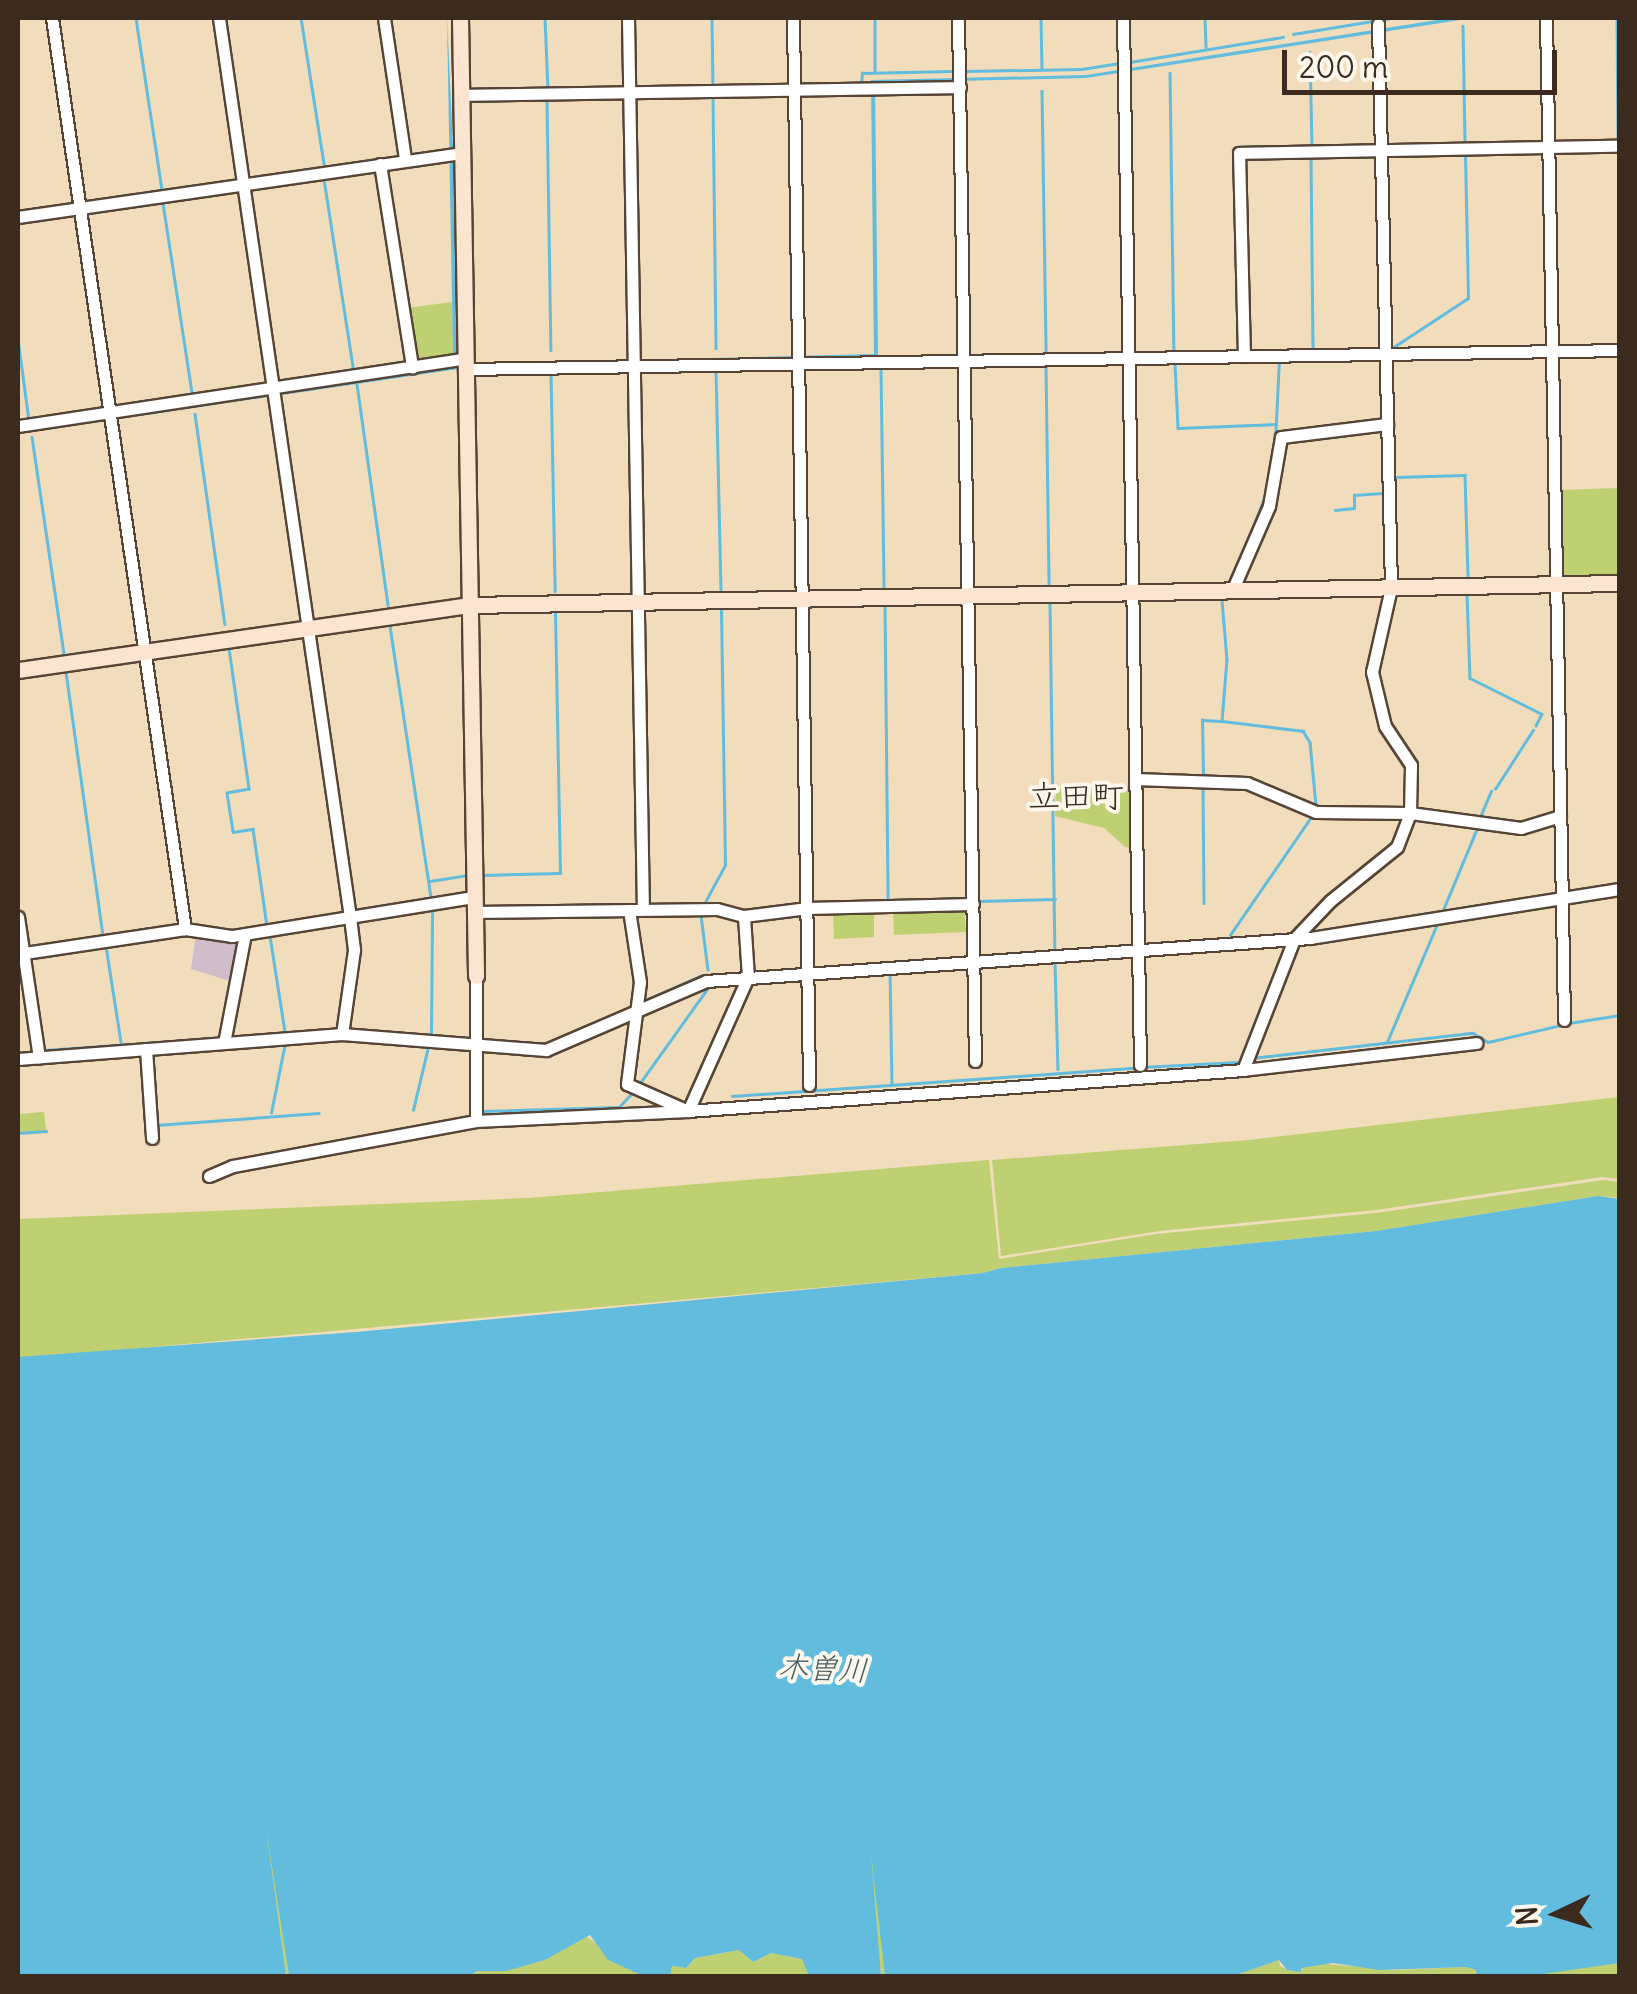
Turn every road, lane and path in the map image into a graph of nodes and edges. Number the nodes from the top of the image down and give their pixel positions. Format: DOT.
graph roads {
  1 [pos="52,18"];
  2 [pos="218,18"];
  3 [pos="384,18"];
  4 [pos="460,18"];
  5 [pos="628,18"];
  6 [pos="792,18"];
  7 [pos="958,18"];
  8 [pos="1123,18"];
  9 [pos="1546,18"];
  10 [pos="1379,31"];
  11 [pos="960,83"];
  12 [pos="794,90"];
  13 [pos="629,93"];
  14 [pos="461,94"];
  15 [pos="1620,146"];
  16 [pos="1549,148"];
  17 [pos="1382,150"];
  18 [pos="455,153"];
  19 [pos="405,159"];
  20 [pos="380,164"];
  21 [pos="243,184"];
  22 [pos="80,208"];
  23 [pos="18,217"];
  24 [pos="1620,350"];
  25 [pos="1552,351"];
  26 [pos="1385,354"];
  27 [pos="1244,356"];
  28 [pos="798,359"];
  29 [pos="1128,359"];
  30 [pos="964,361"];
  31 [pos="634,362"];
  32 [pos="466,364"];
  33 [pos="412,367"];
  34 [pos="274,392"];
  35 [pos="112,416"];
  36 [pos="1387,424"];
  37 [pos="18,426"];
  38 [pos="1620,583"];
  39 [pos="1556,584"];
  40 [pos="1391,588"];
  41 [pos="1232,590"];
  42 [pos="1133,592"];
  43 [pos="968,595"];
  44 [pos="801,598"];
  45 [pos="638,602"];
  46 [pos="471,606"];
  47 [pos="308,629"];
  48 [pos="146,652"];
  49 [pos="18,670"];
  50 [pos="1135,779"];
  51 [pos="1410,813"];
  52 [pos="1560,816"];
  53 [pos="1620,890"];
  54 [pos="1562,899"];
  55 [pos="973,904"];
  56 [pos="474,905"];
  57 [pos="808,908"];
  58 [pos="643,909"];
  59 [pos="628,910"];
  60 [pos="744,916"];
  61 [pos="18,917"];
  62 [pos="350,917"];
  63 [pos="185,929"];
  64 [pos="245,934"];
  65 [pos="1294,940"];
  66 [pos="20,953"];
  67 [pos="1139,953"];
  68 [pos="974,963"];
  69 [pos="808,973"];
  70 [pos="476,976"];
  71 [pos="748,978"];
  72 [pos="636,1010"];
  73 [pos="1564,1020"];
  74 [pos="343,1031"];
  75 [pos="224,1039"];
  76 [pos="1476,1044"];
  77 [pos="478,1045"];
  78 [pos="146,1049"];
  79 [pos="39,1054"];
  80 [pos="18,1059"];
  81 [pos="975,1061"];
  82 [pos="1140,1065"];
  83 [pos="1243,1070"];
  84 [pos="810,1085"];
  85 [pos="688,1110"];
  86 [pos="476,1120"];
  87 [pos="152,1138"];
  88 [pos="209,1176"];
  1 -- 22 [label="street"];
  2 -- 21 [label="street"];
  3 -- 19 [label="street"];
  4 -- 14 [label="street"];
  5 -- 13 [label="street"];
  6 -- 12 [label="street"];
  7 -- 11 [label="street"];
  8 -- 29 [label="street"];
  9 -- 16 [label="street"];
  10 -- 17 [label="street"];
  11 -- 12 [label="street"];
  11 -- 30 [label="street"];
  12 -- 13 [label="street"];
  12 -- 28 [label="street"];
  13 -- 14 [label="street"];
  13 -- 31 [label="street"];
  14 -- 18 [label="street"];
  15 -- 16 [label="street"];
  16 -- 17 [label="street"];
  16 -- 25 [label="street"];
  17 -- 26 [label="street"];
  17 -- 27 [label="street"];
  18 -- 19 [label="street"];
  18 -- 32 [label="street"];
  19 -- 20 [label="street"];
  20 -- 21 [label="street"];
  20 -- 33 [label="street"];
  21 -- 22 [label="street"];
  21 -- 34 [label="street"];
  22 -- 23 [label="street"];
  22 -- 35 [label="street"];
  24 -- 25 [label="street"];
  25 -- 26 [label="street"];
  25 -- 39 [label="street"];
  26 -- 27 [label="street"];
  26 -- 36 [label="street"];
  27 -- 29 [label="street"];
  28 -- 30 [label="street"];
  28 -- 31 [label="street"];
  28 -- 44 [label="street"];
  29 -- 30 [label="street"];
  29 -- 42 [label="street"];
  30 -- 43 [label="street"];
  31 -- 32 [label="street"];
  31 -- 45 [label="street"];
  32 -- 33 [label="street"];
  32 -- 46 [label="street"];
  33 -- 34 [label="street"];
  34 -- 35 [label="street"];
  34 -- 47 [label="street"];
  35 -- 37 [label="street"];
  35 -- 48 [label="street"];
  36 -- 40 [label="street"];
  36 -- 41 [label="street"];
  38 -- 39 [label="street"];
  39 -- 40 [label="street"];
  39 -- 52 [label="street"];
  40 -- 41 [label="street"];
  40 -- 51 [label="street"];
  41 -- 42 [label="street"];
  42 -- 43 [label="street"];
  42 -- 50 [label="street"];
  43 -- 44 [label="street"];
  43 -- 55 [label="street"];
  44 -- 45 [label="street"];
  44 -- 57 [label="street"];
  45 -- 46 [label="street"];
  45 -- 58 [label="street"];
  46 -- 47 [label="street"];
  46 -- 56 [label="street"];
  47 -- 48 [label="street"];
  47 -- 62 [label="street"];
  48 -- 49 [label="street"];
  48 -- 63 [label="street"];
  50 -- 51 [label="street"];
  50 -- 67 [label="street"];
  51 -- 52 [label="street"];
  51 -- 65 [label="street"];
  52 -- 54 [label="street"];
  53 -- 54 [label="street"];
  54 -- 65 [label="street"];
  54 -- 73 [label="street"];
  55 -- 57 [label="street"];
  55 -- 68 [label="street"];
  56 -- 59 [label="street"];
  56 -- 62 [label="street"];
  56 -- 70 [label="street"];
  57 -- 60 [label="street"];
  57 -- 69 [label="street"];
  58 -- 59 [label="street"];
  58 -- 60 [label="street"];
  59 -- 72 [label="street"];
  60 -- 71 [label="street"];
  61 -- 66 [label="street"];
  62 -- 64 [label="street"];
  62 -- 74 [label="street"];
  63 -- 64 [label="street"];
  63 -- 66 [label="street"];
  64 -- 75 [label="street"];
  65 -- 67 [label="street"];
  65 -- 83 [label="street"];
  66 -- 79 [label="street"];
  67 -- 68 [label="street"];
  67 -- 82 [label="street"];
  68 -- 69 [label="street"];
  68 -- 81 [label="street"];
  69 -- 71 [label="street"];
  69 -- 84 [label="street"];
  70 -- 77 [label="street"];
  71 -- 72 [label="street"];
  71 -- 85 [label="street"];
  72 -- 77 [label="street"];
  72 -- 85 [label="street"];
  74 -- 75 [label="street"];
  74 -- 77 [label="street"];
  75 -- 78 [label="street"];
  76 -- 83 [label="street"];
  77 -- 86 [label="street"];
  78 -- 79 [label="street"];
  78 -- 87 [label="street"];
  79 -- 80 [label="street"];
  83 -- 85 [label="street"];
  85 -- 86 [label="street"];
  86 -- 88 [label="street"];
}
